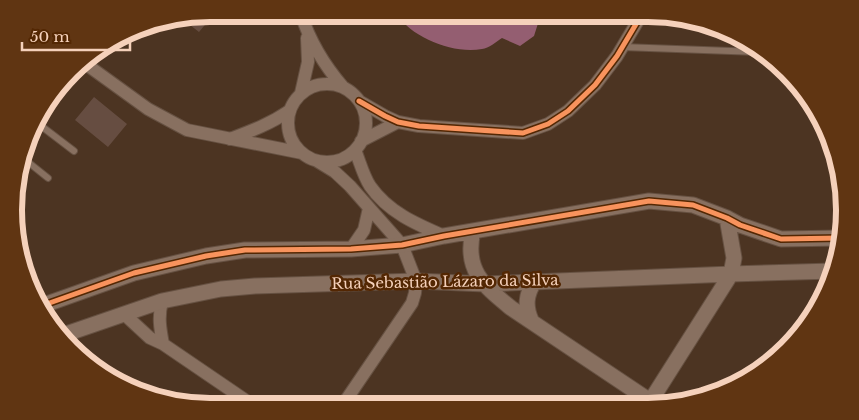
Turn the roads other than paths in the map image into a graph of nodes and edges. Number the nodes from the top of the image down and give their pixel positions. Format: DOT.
graph roads {
  1 [pos="303,22"];
  2 [pos="637,22"];
  3 [pos="306,31"];
  4 [pos="622,47"];
  5 [pos="749,52"];
  6 [pos="89,66"];
  7 [pos="344,87"];
  8 [pos="301,93"];
  9 [pos="359,101"];
  10 [pos="289,111"];
  11 [pos="398,122"];
  12 [pos="42,127"];
  13 [pos="227,139"];
  14 [pos="358,145"];
  15 [pos="74,151"];
  16 [pos="302,153"];
  17 [pos="318,161"];
  18 [pos="29,162"];
  19 [pos="48,178"];
  20 [pos="369,208"];
  21 [pos="726,218"];
  22 [pos="473,232"];
  23 [pos="444,236"];
  24 [pos="834,238"];
  25 [pos="402,245"];
  26 [pos="350,249"];
  27 [pos="827,271"];
  28 [pos="731,274"];
  29 [pos="416,281"];
  30 [pos="534,282"];
  31 [pos="485,284"];
  32 [pos="162,301"];
  33 [pos="48,304"];
  34 [pos="124,314"];
  35 [pos="531,320"];
  36 [pos="68,333"];
  37 [pos="164,344"];
  38 [pos="242,398"];
  39 [pos="347,398"];
  40 [pos="644,398"];
  41 [pos="654,398"];
  1 -- 3 [label="street"];
  2 -- 4 [label="street"];
  3 -- 7 [label="street"];
  3 -- 8 [label="street"];
  4 -- 5 [label="lane"];
  4 -- 11 [label="street"];
  6 -- 13 [label="street"];
  7 -- 8 [label="street"];
  7 -- 9 [label="street"];
  8 -- 10 [label="street"];
  9 -- 11 [label="street"];
  9 -- 14 [label="street"];
  10 -- 13 [label="street"];
  10 -- 16 [label="street"];
  11 -- 14 [label="street"];
  12 -- 15 [label="lane"];
  13 -- 16 [label="street"];
  14 -- 17 [label="street"];
  14 -- 23 [label="street"];
  16 -- 17 [label="street"];
  17 -- 20 [label="street"];
  18 -- 19 [label="lane"];
  20 -- 25 [label="street"];
  20 -- 26 [label="street"];
  21 -- 22 [label="street"];
  21 -- 24 [label="street"];
  21 -- 28 [label="street"];
  22 -- 23 [label="street"];
  22 -- 31 [label="street"];
  23 -- 25 [label="street"];
  25 -- 26 [label="street"];
  25 -- 29 [label="street"];
  26 -- 33 [label="street"];
  27 -- 28 [label="street, Rua Sebastião Lázaro da Silva"];
  28 -- 30 [label="street, Rua Sebastião Lázaro da Silva"];
  28 -- 41 [label="street"];
  29 -- 31 [label="street, Rua Sebastião Lázaro da Silva"];
  29 -- 32 [label="street, Rua Sebastião Lázaro da Silva"];
  29 -- 39 [label="street"];
  30 -- 31 [label="street, Rua Sebastião Lázaro da Silva"];
  30 -- 35 [label="street"];
  31 -- 35 [label="street"];
  32 -- 34 [label="street, Rua Sebastião Lázaro da Silva"];
  32 -- 37 [label="street"];
  34 -- 36 [label="street, Rua Sebastião Lázaro da Silva"];
  34 -- 37 [label="street"];
  35 -- 40 [label="street"];
  37 -- 38 [label="street"];
}
